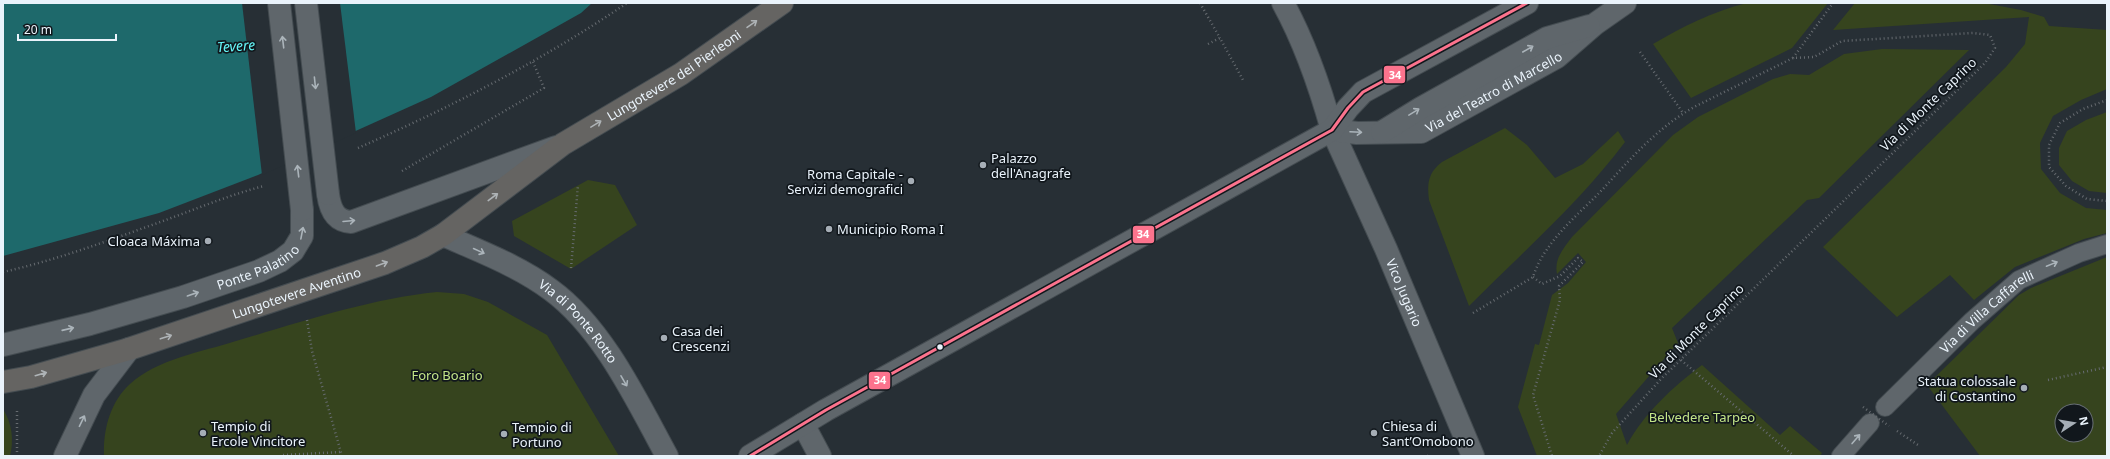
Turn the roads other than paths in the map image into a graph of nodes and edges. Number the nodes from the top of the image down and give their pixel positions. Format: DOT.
graph roads {
  1 [pos="279,3"];
  2 [pos="306,3"];
  3 [pos="782,3"];
  4 [pos="1283,3"];
  5 [pos="1527,3"];
  6 [pos="1624,3"];
  7 [pos="1332,130"];
  8 [pos="563,144"];
  9 [pos="443,235"];
  10 [pos="2107,244"];
  11 [pos="3,345"];
  12 [pos="129,349"];
  13 [pos="3,382"];
  14 [pos="1885,407"];
  15 [pos="1867,415"];
  16 [pos="803,424"];
  17 [pos="65,456"];
  18 [pos="667,456"];
  19 [pos="750,456"];
  20 [pos="820,456"];
  21 [pos="1473,456"];
  22 [pos="1841,456"];
  11 -- 1 [label="main road, Ponte Palatino, one-way, bridge"];
  2 -- 8 [label="main road, one-way, bridge"];
  8 -- 3 [label="main road, Lungotevere dei Pierleoni, one-way"];
  4 -- 7 [label="main road, Vico Jugario"];
  5 -- 7 [label="main road"];
  7 -- 6 [label="main road, Via del Teatro di Marcello, one-way"];
  7 -- 16 [label="main road"];
  7 -- 21 [label="main road, Vico Jugario"];
  9 -- 8 [label="main road, Lungotevere Aventino, one-way"];
  12 -- 9 [label="main road, Lungotevere Aventino, one-way"];
  9 -- 18 [label="main road, Via di Ponte Rotto, one-way"];
  14 -- 10 [label="lane, Via di Villa Caffarelli, one-way"];
  13 -- 12 [label="main road, Lungotevere Aventino, one-way"];
  17 -- 12 [label="main road, one-way"];
  22 -- 15 [label="lane, one-way"];
  16 -- 19 [label="main road"];
  16 -- 20 [label="main road"];
}
